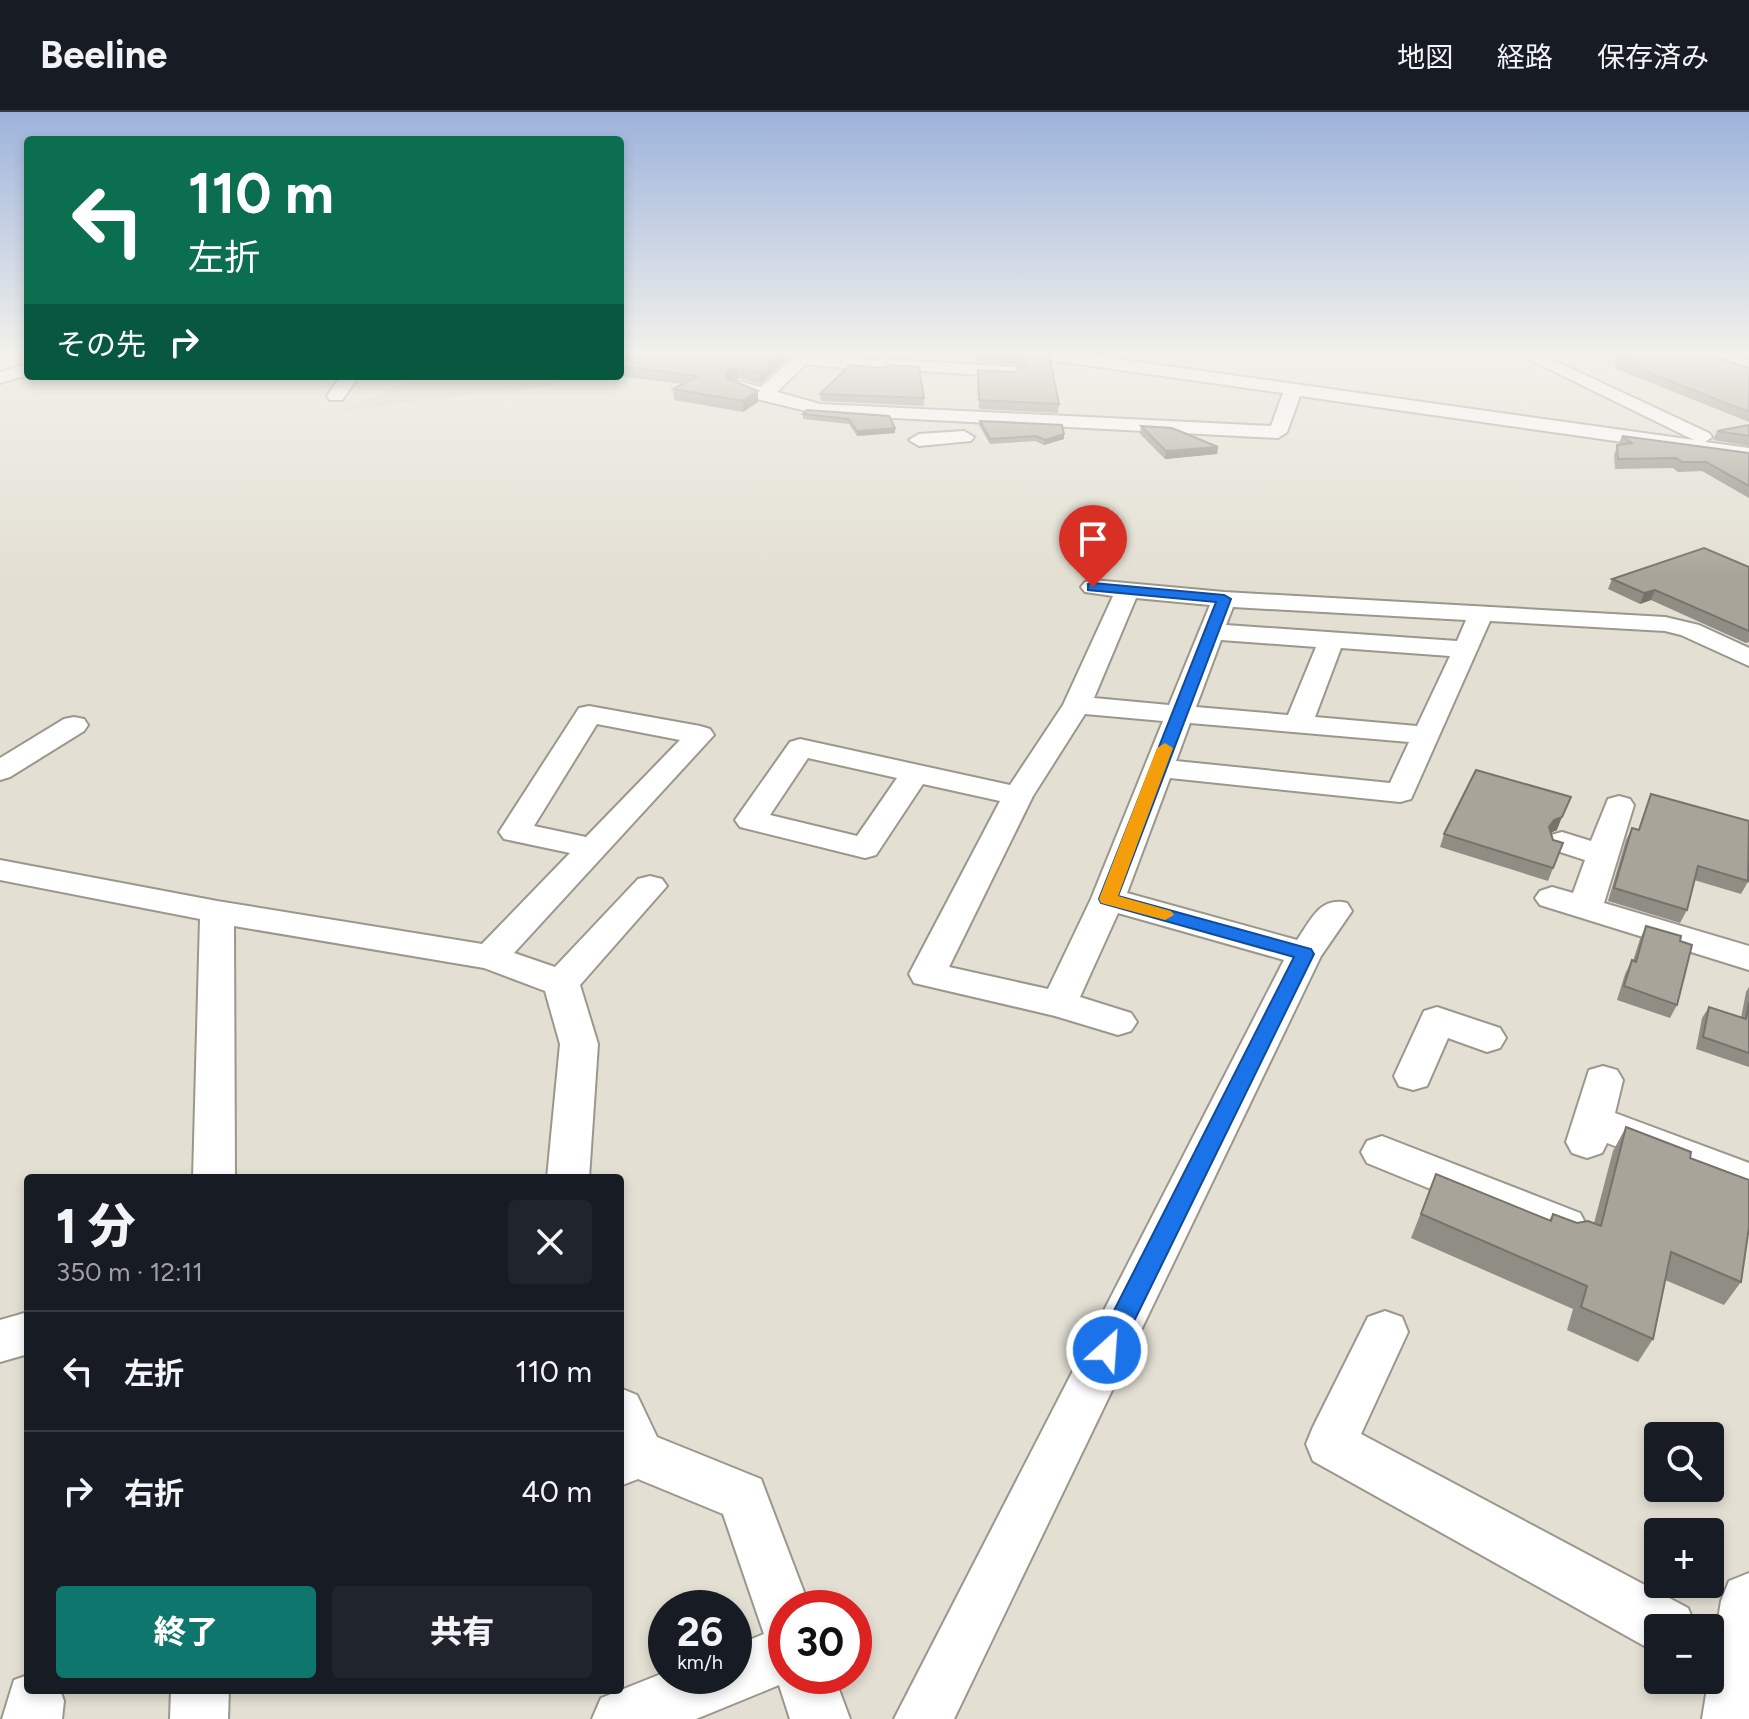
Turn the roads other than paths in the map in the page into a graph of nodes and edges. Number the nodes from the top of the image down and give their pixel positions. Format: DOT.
graph roads {
  1 [pos="1236,426"];
  2 [pos="1280,426"];
  3 [pos="1539,426"];
  4 [pos="1680,426"];
  5 [pos="964,437"];
  6 [pos="919,440"];
  7 [pos="1744,456"];
  8 [pos="1093,587"];
  9 [pos="1127,591"];
  10 [pos="1224,599"];
  11 [pos="1481,615"];
  12 [pos="1211,632"];
  13 [pos="1332,640"];
  14 [pos="1466,649"];
  15 [pos="1749,658"];
  16 [pos="1077,705"];
  17 [pos="1179,714"];
  18 [pos="1298,724"];
  19 [pos="74,725"];
  20 [pos="1427,735"];
  21 [pos="1157,768"];
  22 [pos="0,771"];
  23 [pos="915,774"];
  24 [pos="1018,796"];
  25 [pos="1619,805"];
  26 [pos="1562,842"];
  27 [pos="593,848"];
  28 [pos="1603,855"];
  29 [pos="0,870"];
  30 [pos="650,886"];
  31 [pos="1552,898"];
  32 [pos="1108,899"];
  33 [pos="1585,909"];
  34 [pos="1335,911"];
  35 [pos="217,912"];
  36 [pos="1305,954"];
  37 [pos="490,957"];
  38 [pos="1749,958"];
  39 [pos="561,983"];
  40 [pos="1059,1004"];
  41 [pos="1118,1022"];
  42 [pos="1487,1038"];
  43 [pos="1413,1076"];
  44 [pos="1603,1080"];
  45 [pos="1382,1152"];
  46 [pos="214,1174"];
  47 [pos="568,1174"];
  48 [pos="1749,1180"];
  49 [pos="1565,1226"];
  50 [pos="1385,1332"];
  51 [pos="24,1334"];
  52 [pos="0,1341"];
  53 [pos="626,1442"];
  54 [pos="776,1590"];
  55 [pos="1749,1601"];
  56 [pos="1644,1615"];
  57 [pos="1727,1679"];
  58 [pos="200,1694"];
  59 [pos="687,1694"];
  60 [pos="811,1694"];
  61 [pos="199,1719"];
  62 [pos="622,1719"];
  63 [pos="820,1719"];
  64 [pos="923,1719"];
  1 -- 2 [label="street"];
  3 -- 7 [label="street"];
  4 -- 7 [label="street"];
  5 -- 6 [label="street"];
  8 -- 9 [label="street"];
  9 -- 10 [label="street"];
  9 -- 16 [label="street"];
  10 -- 11 [label="street"];
  10 -- 12 [label="street"];
  11 -- 14 [label="street"];
  11 -- 15 [label="street"];
  12 -- 13 [label="street"];
  12 -- 17 [label="street"];
  13 -- 14 [label="street"];
  13 -- 18 [label="street"];
  14 -- 20 [label="street"];
  16 -- 17 [label="street"];
  16 -- 24 [label="street"];
  17 -- 18 [label="street"];
  17 -- 21 [label="street"];
  18 -- 20 [label="street"];
  19 -- 22 [label="street"];
  20 -- 21 [label="street"];
  21 -- 32 [label="street"];
  23 -- 23 [label="street"];
  23 -- 24 [label="street"];
  24 -- 40 [label="street"];
  25 -- 28 [label="street"];
  26 -- 28 [label="street"];
  27 -- 27 [label="street"];
  27 -- 37 [label="street"];
  28 -- 33 [label="street"];
  29 -- 35 [label="street"];
  30 -- 39 [label="street"];
  31 -- 33 [label="street"];
  32 -- 36 [label="street"];
  32 -- 40 [label="street"];
  33 -- 38 [label="street"];
  34 -- 36 [label="street"];
  35 -- 37 [label="street"];
  35 -- 46 [label="street"];
  36 -- 64 [label="street"];
  37 -- 39 [label="street"];
  39 -- 47 [label="street"];
  40 -- 41 [label="street"];
  42 -- 43 [label="street"];
  44 -- 48 [label="street"];
  45 -- 49 [label="street"];
  50 -- 56 [label="street"];
  51 -- 52 [label="street"];
  53 -- 54 [label="street"];
  55 -- 57 [label="street"];
  58 -- 61 [label="street"];
  59 -- 62 [label="street"];
  60 -- 63 [label="street"];
}
